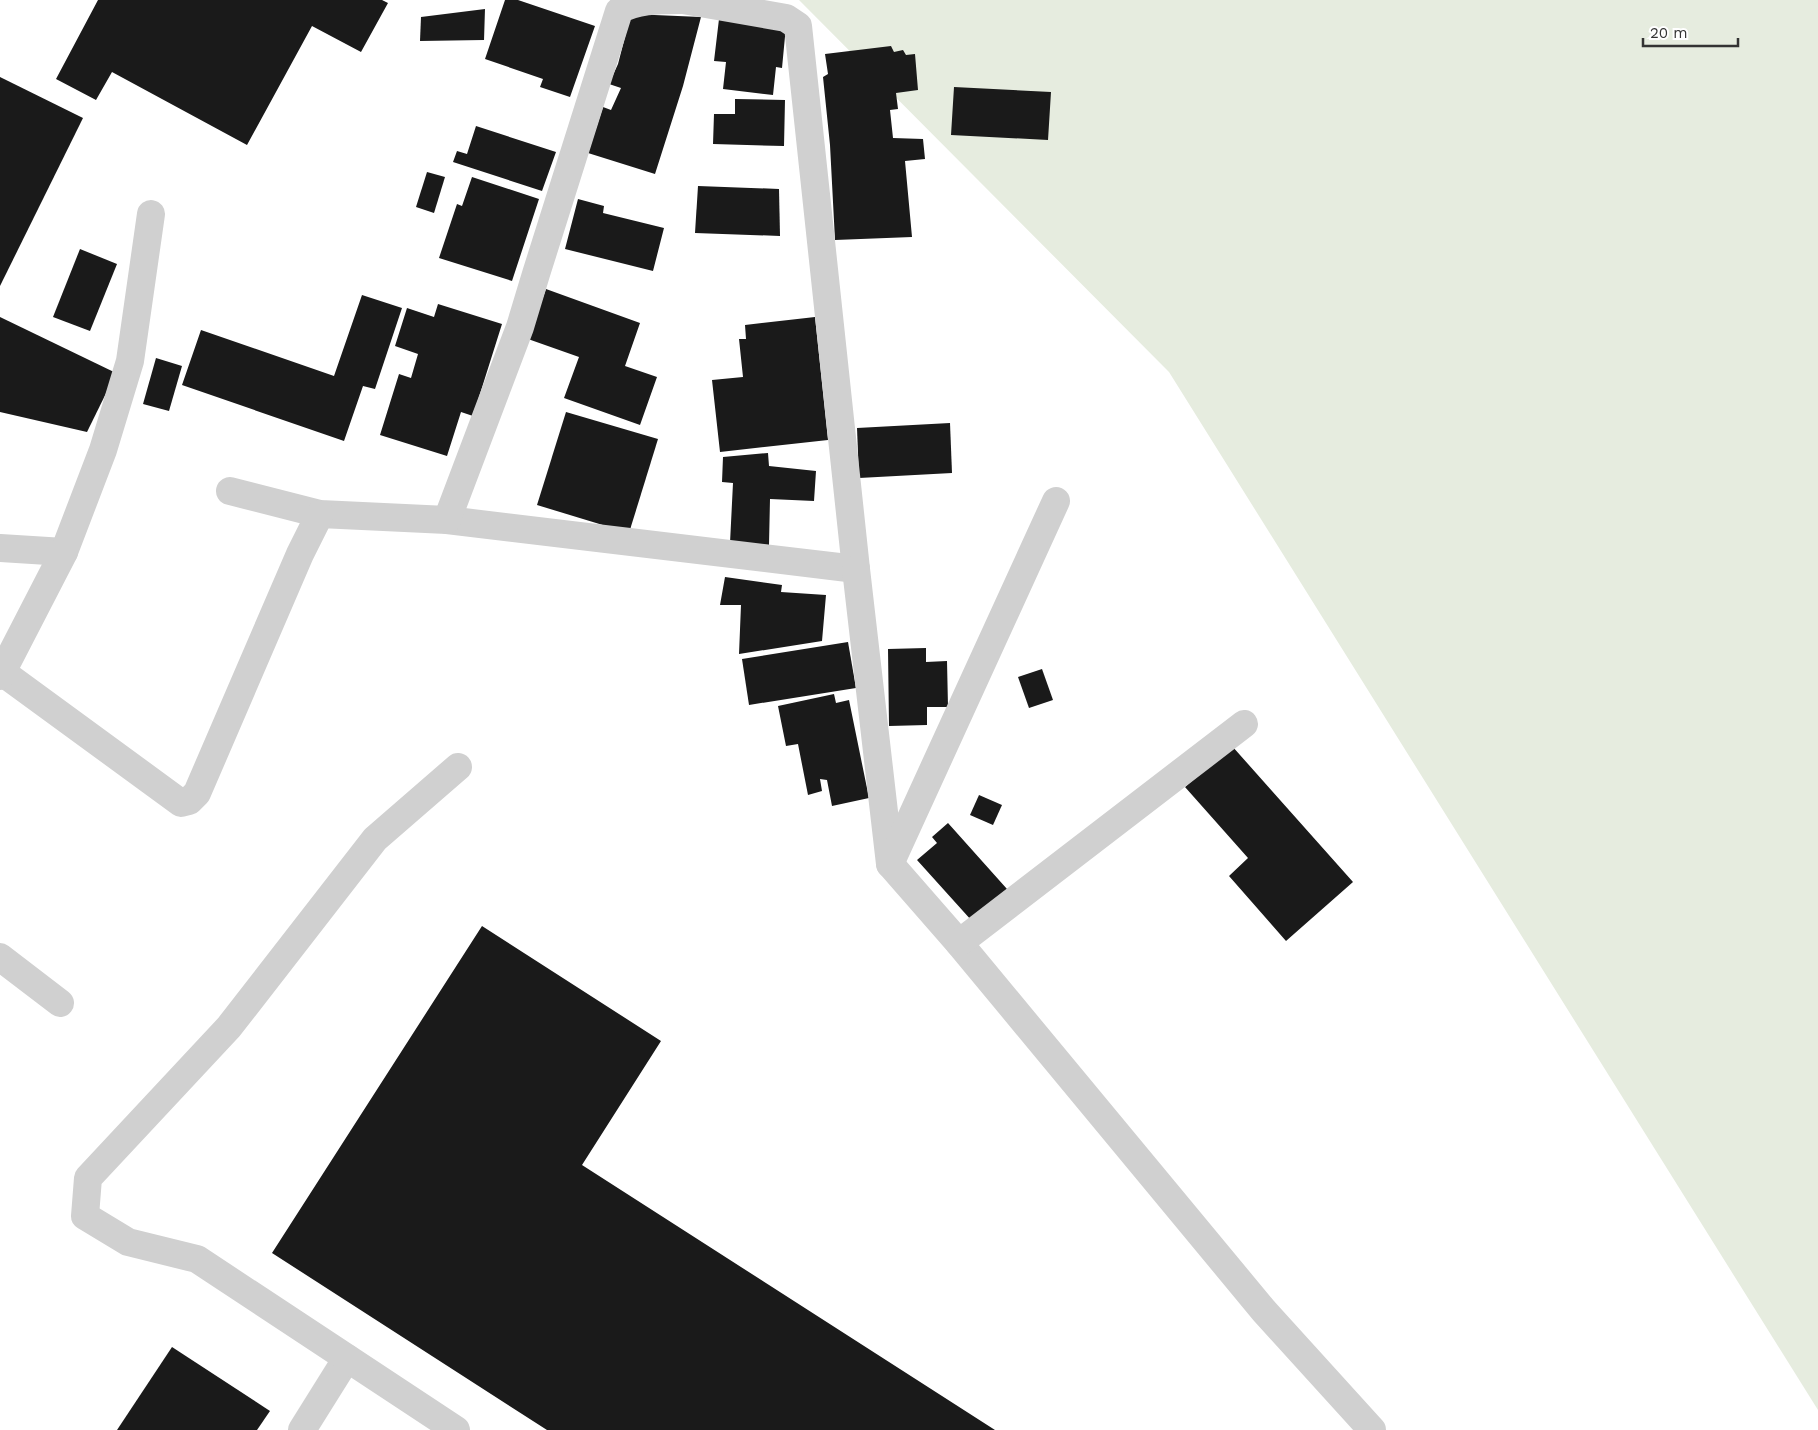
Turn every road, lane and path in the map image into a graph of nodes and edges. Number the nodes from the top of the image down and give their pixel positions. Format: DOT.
graph roads {
  1 [pos="681,0"];
  2 [pos="151,214"];
  3 [pos="230,491"];
  4 [pos="1056,500"];
  5 [pos="320,514"];
  6 [pos="447,520"];
  7 [pos="0,548"];
  8 [pos="64,552"];
  9 [pos="856,569"];
  10 [pos="1,674"];
  11 [pos="1244,724"];
  12 [pos="458,767"];
  13 [pos="890,864"];
  14 [pos="959,943"];
  15 [pos="0,957"];
  16 [pos="60,1004"];
  17 [pos="347,1358"];
  18 [pos="302,1430"];
  19 [pos="456,1430"];
  20 [pos="1372,1430"];
  1 -- 6 [label="street"];
  1 -- 9 [label="street"];
  2 -- 8 [label="street"];
  3 -- 5 [label="street"];
  4 -- 13 [label="street"];
  5 -- 6 [label="street"];
  5 -- 10 [label="street"];
  6 -- 9 [label="street"];
  7 -- 8 [label="street"];
  8 -- 10 [label="street"];
  9 -- 13 [label="street"];
  11 -- 14 [label="street"];
  12 -- 17 [label="street"];
  13 -- 14 [label="street"];
  14 -- 20 [label="street"];
  15 -- 16 [label="street"];
  17 -- 18 [label="street"];
  17 -- 19 [label="street"];
}
